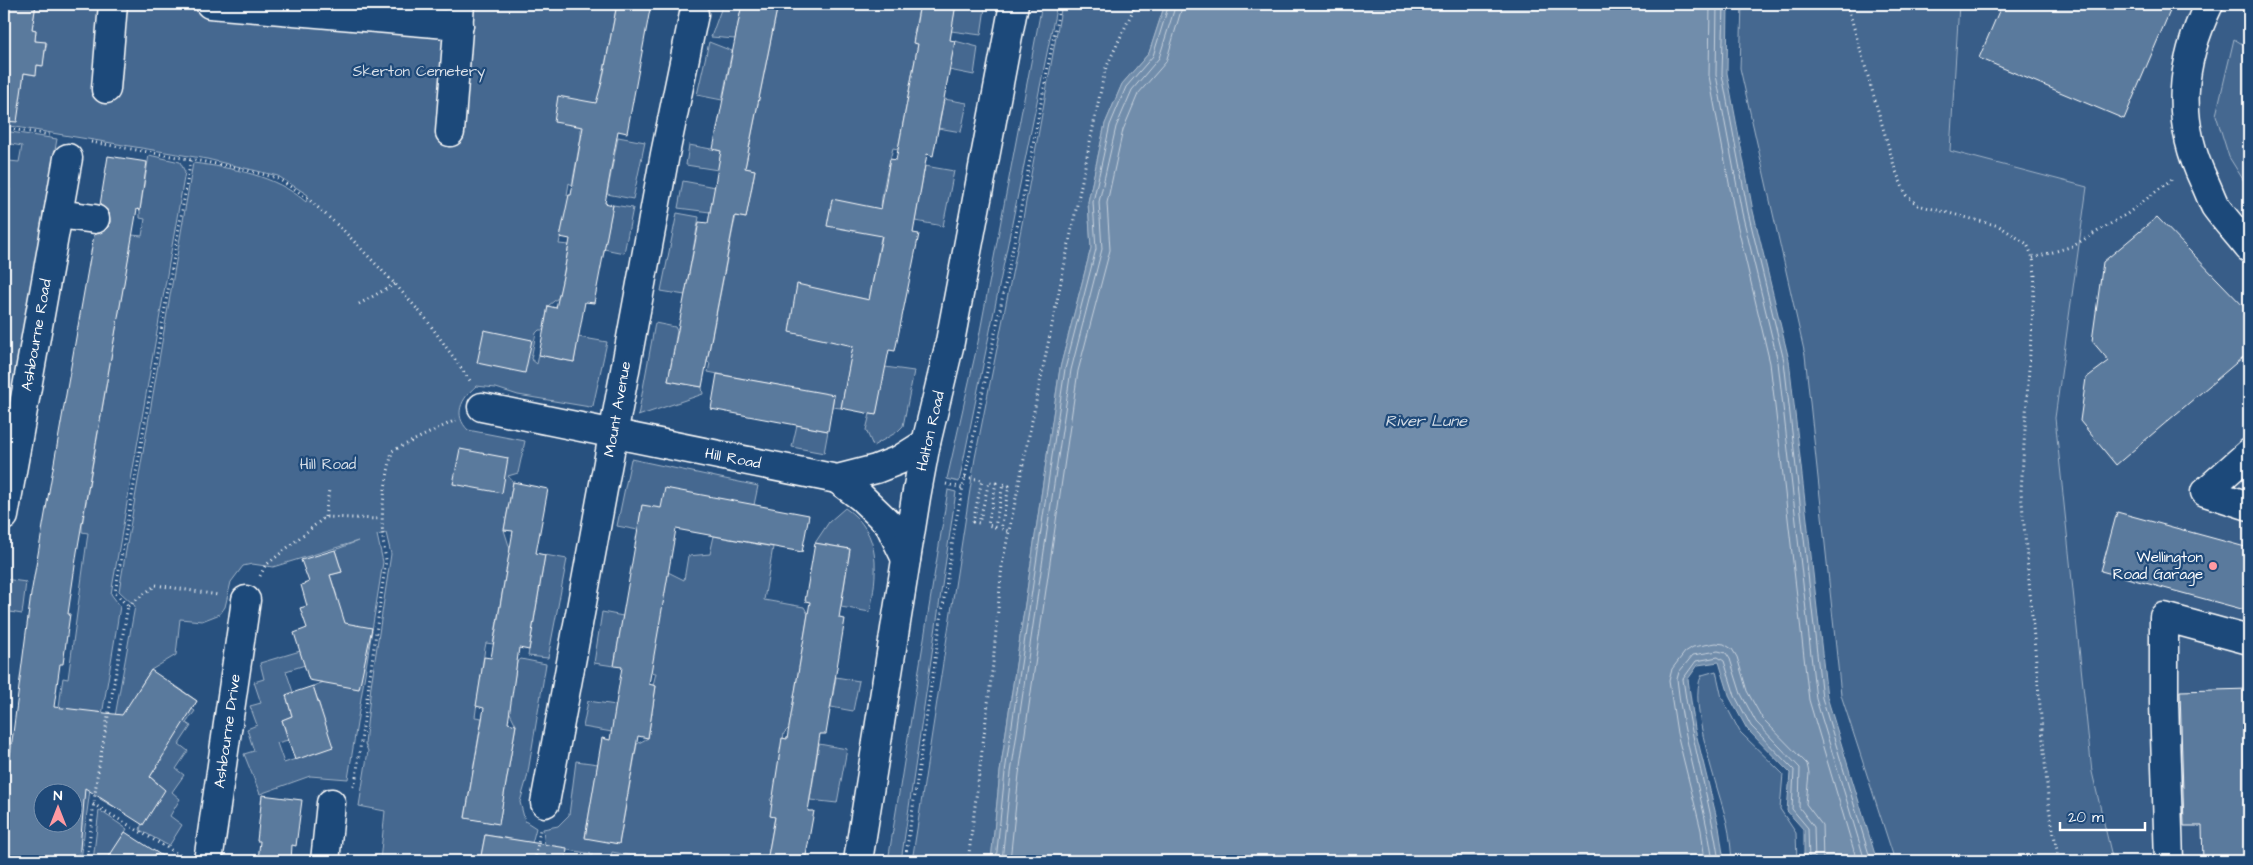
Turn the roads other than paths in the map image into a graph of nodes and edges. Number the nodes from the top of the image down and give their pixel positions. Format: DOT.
graph roads {
  1 [pos="113,4"];
  2 [pos="210,4"];
  3 [pos="1014,4"];
  4 [pos="2209,4"];
  5 [pos="694,14"];
  6 [pos="459,15"];
  7 [pos="106,89"];
  8 [pos="450,132"];
  9 [pos="70,145"];
  10 [pos="58,214"];
  11 [pos="95,219"];
  12 [pos="2249,248"];
  13 [pos="482,406"];
  14 [pos="612,434"];
  15 [pos="926,443"];
  16 [pos="2249,453"];
  17 [pos="837,479"];
  18 [pos="2249,506"];
  19 [pos="4,516"];
  20 [pos="906,559"];
  21 [pos="234,598"];
  22 [pos="2249,640"];
  23 [pos="331,803"];
  24 [pos="543,813"];
  25 [pos="195,859"];
  26 [pos="325,861"];
  27 [pos="858,861"];
  28 [pos="2169,861"];
  1 -- 7 [label="street"];
  2 -- 6 [label="street"];
  3 -- 15 [label="street, Halton Road"];
  4 -- 12 [label="street"];
  5 -- 14 [label="street, Mount Avenue"];
  6 -- 8 [label="street"];
  9 -- 10 [label="street, Ashbourne Road"];
  10 -- 11 [label="street"];
  10 -- 19 [label="street, Ashbourne Road"];
  13 -- 14 [label="street, Hill Road"];
  14 -- 17 [label="street, Hill Road"];
  14 -- 24 [label="street, Mount Avenue"];
  15 -- 17 [label="street, Hill Road"];
  15 -- 20 [label="street, Halton Road"];
  16 -- 18 [label="street"];
  17 -- 20 [label="street, Hill Road"];
  20 -- 27 [label="street, Halton Road"];
  21 -- 25 [label="street, Ashbourne Drive"];
  22 -- 28 [label="street"];
  23 -- 26 [label="street"];
}
